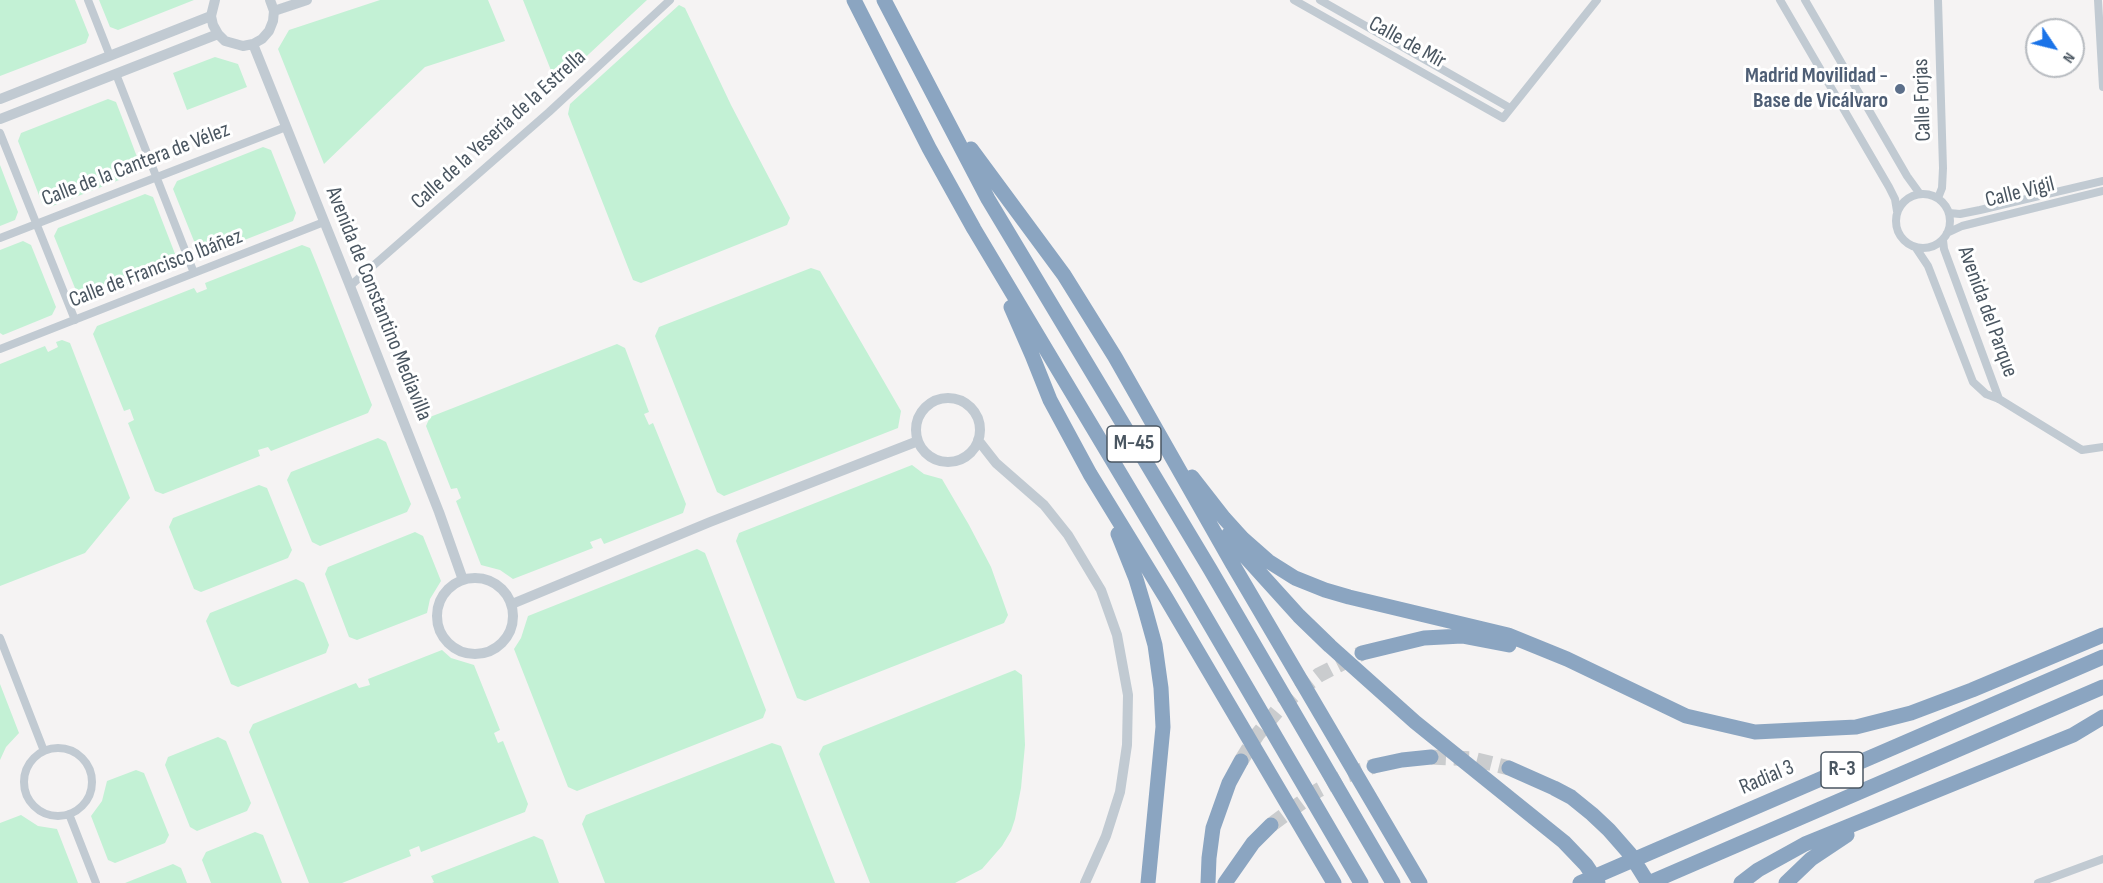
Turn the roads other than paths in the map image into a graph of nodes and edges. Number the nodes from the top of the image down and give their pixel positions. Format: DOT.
graph roads {
  1 [pos="88,0"];
  2 [pos="215,0"];
  3 [pos="307,0"];
  4 [pos="670,0"];
  5 [pos="854,0"];
  6 [pos="884,0"];
  7 [pos="1294,0"];
  8 [pos="1320,0"];
  9 [pos="1597,0"];
  10 [pos="1779,0"];
  11 [pos="1805,0"];
  12 [pos="1938,0"];
  13 [pos="2098,0"];
  14 [pos="272,5"];
  15 [pos="211,16"];
  16 [pos="218,34"];
  17 [pos="253,44"];
  18 [pos="110,56"];
  19 [pos="116,74"];
  20 [pos="2103,87"];
  21 [pos="0,99"];
  22 [pos="1510,108"];
  23 [pos="0,119"];
  24 [pos="286,127"];
  25 [pos="0,133"];
  26 [pos="954,135"];
  27 [pos="158,176"];
  28 [pos="2103,180"];
  29 [pos="2103,191"];
  30 [pos="1920,194"];
  31 [pos="1938,198"];
  32 [pos="1897,211"];
  33 [pos="1949,213"];
  34 [pos="324,222"];
  35 [pos="36,224"];
  36 [pos="1945,237"];
  37 [pos="0,238"];
  38 [pos="1916,248"];
  39 [pos="194,273"];
  40 [pos="1001,276"];
  41 [pos="350,286"];
  42 [pos="75,320"];
  43 [pos="0,349"];
  44 [pos="1137,395"];
  45 [pos="1999,399"];
  46 [pos="978,440"];
  47 [pos="918,441"];
  48 [pos="2103,447"];
  49 [pos="969,453"];
  50 [pos="996,463"];
  51 [pos="1090,474"];
  52 [pos="1192,477"];
  53 [pos="463,580"];
  54 [pos="512,604"];
  55 [pos="2103,635"];
  56 [pos="0,638"];
  57 [pos="1362,652"];
  58 [pos="2103,657"];
  59 [pos="1567,659"];
  60 [pos="2103,687"];
  61 [pos="2103,717"];
  62 [pos="1162,745"];
  63 [pos="44,751"];
  64 [pos="1431,757"];
  65 [pos="1241,761"];
  66 [pos="1374,766"];
  67 [pos="1509,768"];
  68 [pos="69,814"];
  69 [pos="1877,815"];
  70 [pos="1271,825"];
  71 [pos="2103,859"];
  72 [pos="96,883"];
  73 [pos="1085,883"];
  74 [pos="1137,883"];
  75 [pos="1148,883"];
  76 [pos="1208,883"];
  77 [pos="1225,883"];
  78 [pos="1334,883"];
  79 [pos="1360,883"];
  80 [pos="1393,883"];
  81 [pos="1420,883"];
  82 [pos="1580,883"];
  83 [pos="1598,883"];
  84 [pos="1648,883"];
  85 [pos="1741,883"];
  86 [pos="1786,883"];
  87 [pos="2038,883"];
  1 -- 18 [label="street"];
  2 -- 15 [label="street"];
  3 -- 14 [label="street"];
  4 -- 41 [label="street, Calle de la Yeseria de la Estrella"];
  5 -- 40 [label="highway, M-45"];
  6 -- 26 [label="highway, M-45"];
  7 -- 22 [label="street, Calle de Mir"];
  8 -- 22 [label="street, Calle de Mir"];
  9 -- 22 [label="street"];
  10 -- 32 [label="street"];
  11 -- 30 [label="street"];
  12 -- 31 [label="street, Calle Forjas"];
  13 -- 20 [label="street"];
  14 -- 17 [label="street"];
  15 -- 16 [label="street"];
  15 -- 18 [label="street"];
  16 -- 17 [label="street"];
  16 -- 19 [label="street"];
  17 -- 24 [label="street, Avenida de Constantino Mediavilla"];
  18 -- 21 [label="street"];
  19 -- 23 [label="street"];
  19 -- 27 [label="street"];
  24 -- 27 [label="street, Calle de la Cantera de Vélez"];
  24 -- 34 [label="street, Avenida de Constantino Mediavilla"];
  25 -- 35 [label="street"];
  26 -- 44 [label="highway"];
  26 -- 80 [label="highway, M-45"];
  27 -- 35 [label="street, Calle de la Cantera de Vélez"];
  27 -- 39 [label="street"];
  28 -- 33 [label="street, Calle Vigil"];
  29 -- 36 [label="street, Calle Vigil"];
  30 -- 31 [label="street"];
  30 -- 32 [label="street"];
  31 -- 33 [label="street"];
  32 -- 38 [label="street"];
  33 -- 36 [label="street"];
  34 -- 39 [label="street, Calle de Francisco Ibáñez"];
  34 -- 41 [label="street, Avenida de Constantino Mediavilla"];
  35 -- 37 [label="street, Calle de la Cantera de Vélez"];
  35 -- 42 [label="street"];
  36 -- 38 [label="street"];
  36 -- 45 [label="street, Avenida del Parque"];
  38 -- 45 [label="street, Avenida del Parque"];
  39 -- 42 [label="street, Calle de Francisco Ibáñez"];
  40 -- 51 [label="highway"];
  40 -- 79 [label="highway, M-45"];
  41 -- 53 [label="street, Avenida de Constantino Mediavilla"];
  42 -- 43 [label="street, Calle de Francisco Ibáñez"];
  44 -- 52 [label="highway"];
  44 -- 81 [label="highway"];
  45 -- 48 [label="street"];
  46 -- 47 [label="street"];
  46 -- 49 [label="street"];
  46 -- 50 [label="street"];
  47 -- 49 [label="street"];
  47 -- 54 [label="street"];
  49 -- 50 [label="street"];
  50 -- 73 [label="street"];
  51 -- 62 [label="highway"];
  51 -- 78 [label="highway"];
  52 -- 59 [label="highway"];
  52 -- 83 [label="highway"];
  53 -- 54 [label="street"];
  53 -- 54 [label="street"];
  55 -- 59 [label="highway"];
  56 -- 63 [label="street"];
  57 -- 59 [label="highway"];
  58 -- 82 [label="highway, Radial 3 / R-3"];
  60 -- 84 [label="highway, R-3"];
  61 -- 69 [label="highway"];
  62 -- 74 [label="highway"];
  62 -- 75 [label="highway"];
  63 -- 68 [label="street"];
  63 -- 68 [label="street"];
  64 -- 66 [label="highway"];
  65 -- 76 [label="highway"];
  67 -- 84 [label="highway"];
  68 -- 72 [label="street"];
  69 -- 85 [label="highway"];
  69 -- 86 [label="highway"];
  70 -- 77 [label="highway"];
  71 -- 87 [label="street"];
}
